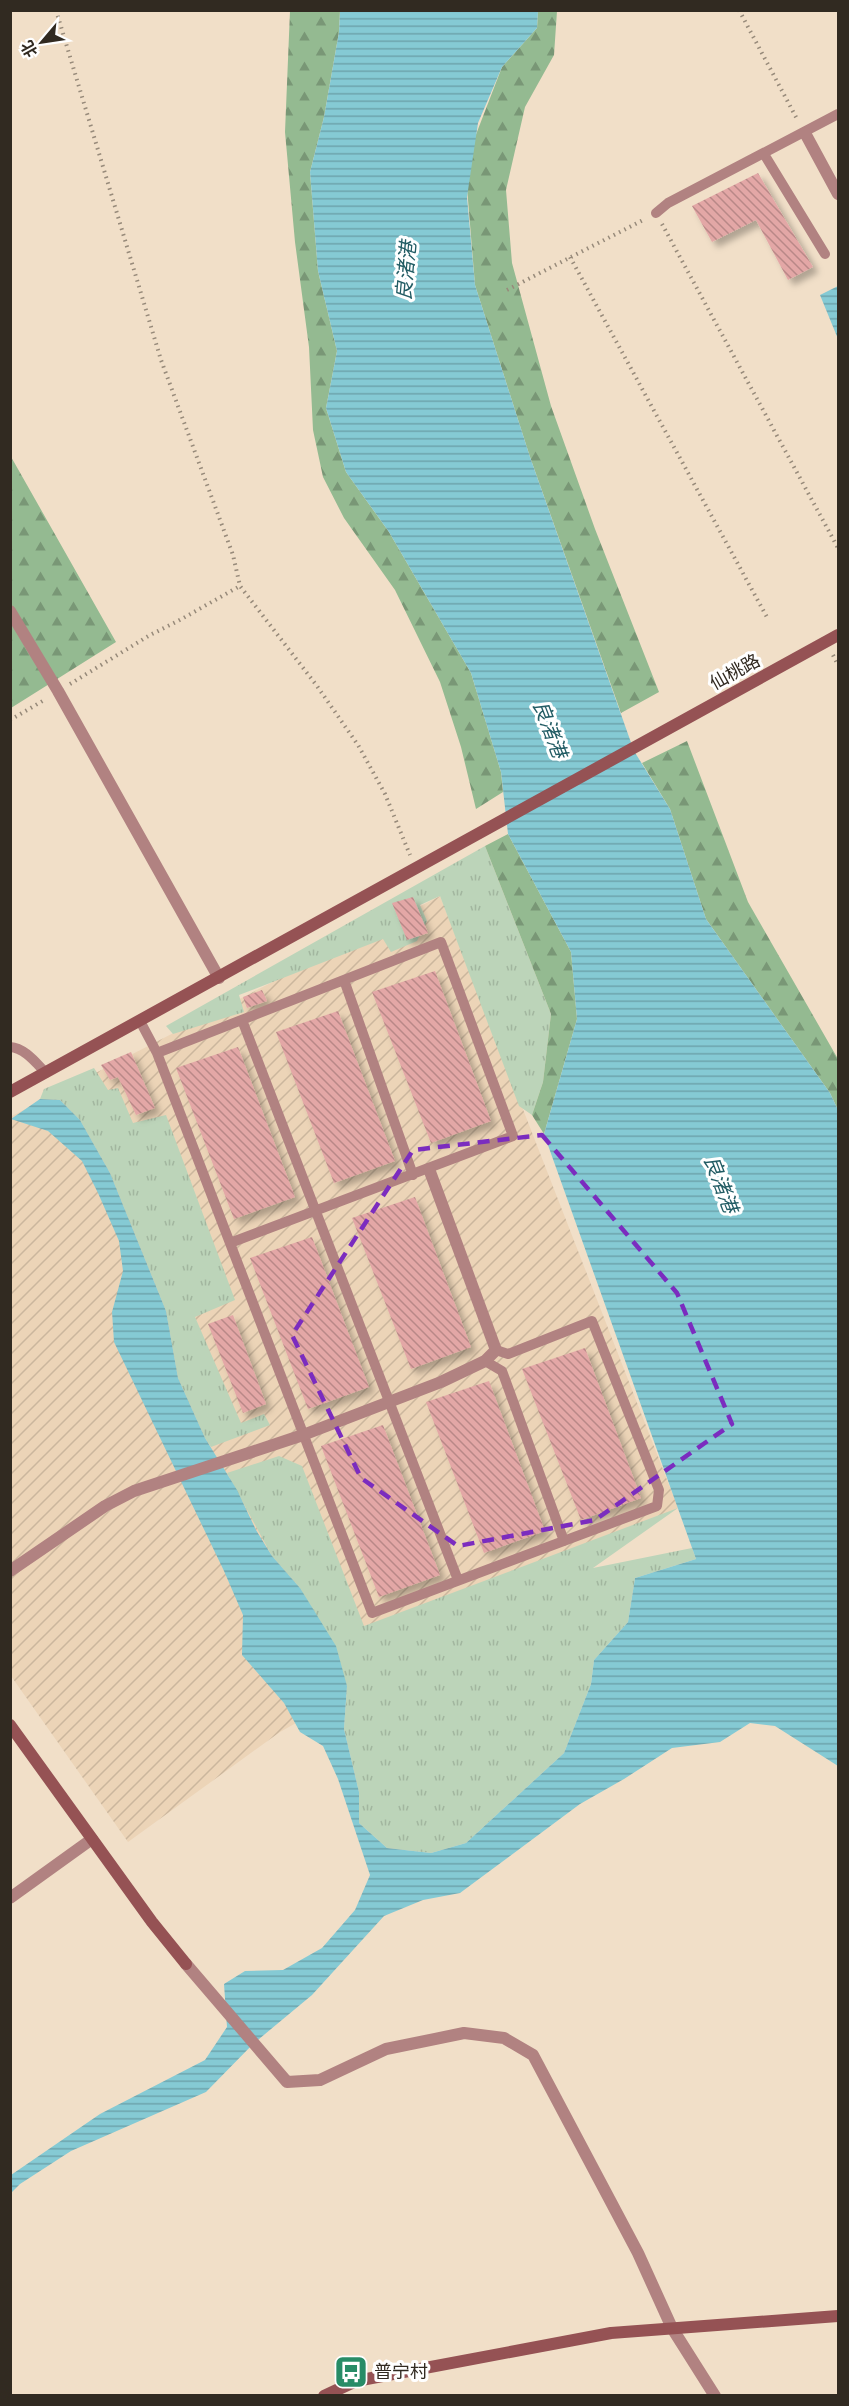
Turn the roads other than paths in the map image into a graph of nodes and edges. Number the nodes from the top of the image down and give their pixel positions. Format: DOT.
graph roads {
  1 [pos="838,114"];
  2 [pos="805,133"];
  3 [pos="764,154"];
  4 [pos="838,194"];
  5 [pos="656,213"];
  6 [pos="825,254"];
  7 [pos="10,611"];
  8 [pos="838,635"];
  9 [pos="219,978"];
  10 [pos="344,980"];
  11 [pos="242,1020"];
  12 [pos="141,1021"];
  13 [pos="10,1047"];
  14 [pos="157,1053"];
  15 [pos="46,1073"];
  16 [pos="10,1092"];
  17 [pos="429,1170"];
  18 [pos="413,1175"];
  19 [pos="317,1211"];
  20 [pos="230,1243"];
  21 [pos="496,1350"];
  22 [pos="485,1361"];
  23 [pos="391,1401"];
  24 [pos="303,1435"];
  25 [pos="564,1541"];
  26 [pos="10,1571"];
  27 [pos="458,1580"];
  28 [pos="10,1725"];
  29 [pos="92,1839"];
  30 [pos="10,1898"];
  31 [pos="838,2316"];
  32 [pos="672,2328"];
  33 [pos="324,2396"];
  34 [pos="715,2396"];
  1 -- 2 [label="lane"];
  2 -- 3 [label="lane"];
  2 -- 4 [label="street"];
  3 -- 5 [label="lane"];
  3 -- 6 [label="lane"];
  7 -- 9 [label="street"];
  8 -- 9 [label="street, 仙桃路"];
  9 -- 12 [label="street, 仙桃路"];
  10 -- 11 [label="lane"];
  10 -- 17 [label="lane"];
  10 -- 18 [label="lane"];
  11 -- 14 [label="lane"];
  11 -- 19 [label="lane"];
  12 -- 14 [label="lane"];
  12 -- 15 [label="street, 仙桃路"];
  13 -- 15 [label="lane"];
  14 -- 20 [label="lane"];
  15 -- 16 [label="street, 仙桃路"];
  17 -- 18 [label="lane"];
  17 -- 21 [label="street"];
  18 -- 19 [label="lane"];
  19 -- 20 [label="lane"];
  19 -- 23 [label="lane"];
  20 -- 24 [label="lane"];
  21 -- 22 [label="street"];
  21 -- 25 [label="lane"];
  22 -- 23 [label="street"];
  22 -- 25 [label="lane"];
  23 -- 24 [label="street"];
  23 -- 27 [label="lane"];
  24 -- 26 [label="street"];
  24 -- 27 [label="lane"];
  25 -- 27 [label="lane"];
  28 -- 29 [label="street"];
  29 -- 30 [label="street"];
  29 -- 32 [label="street"];
  31 -- 32 [label="street"];
  32 -- 33 [label="street"];
  32 -- 34 [label="street"];
}
